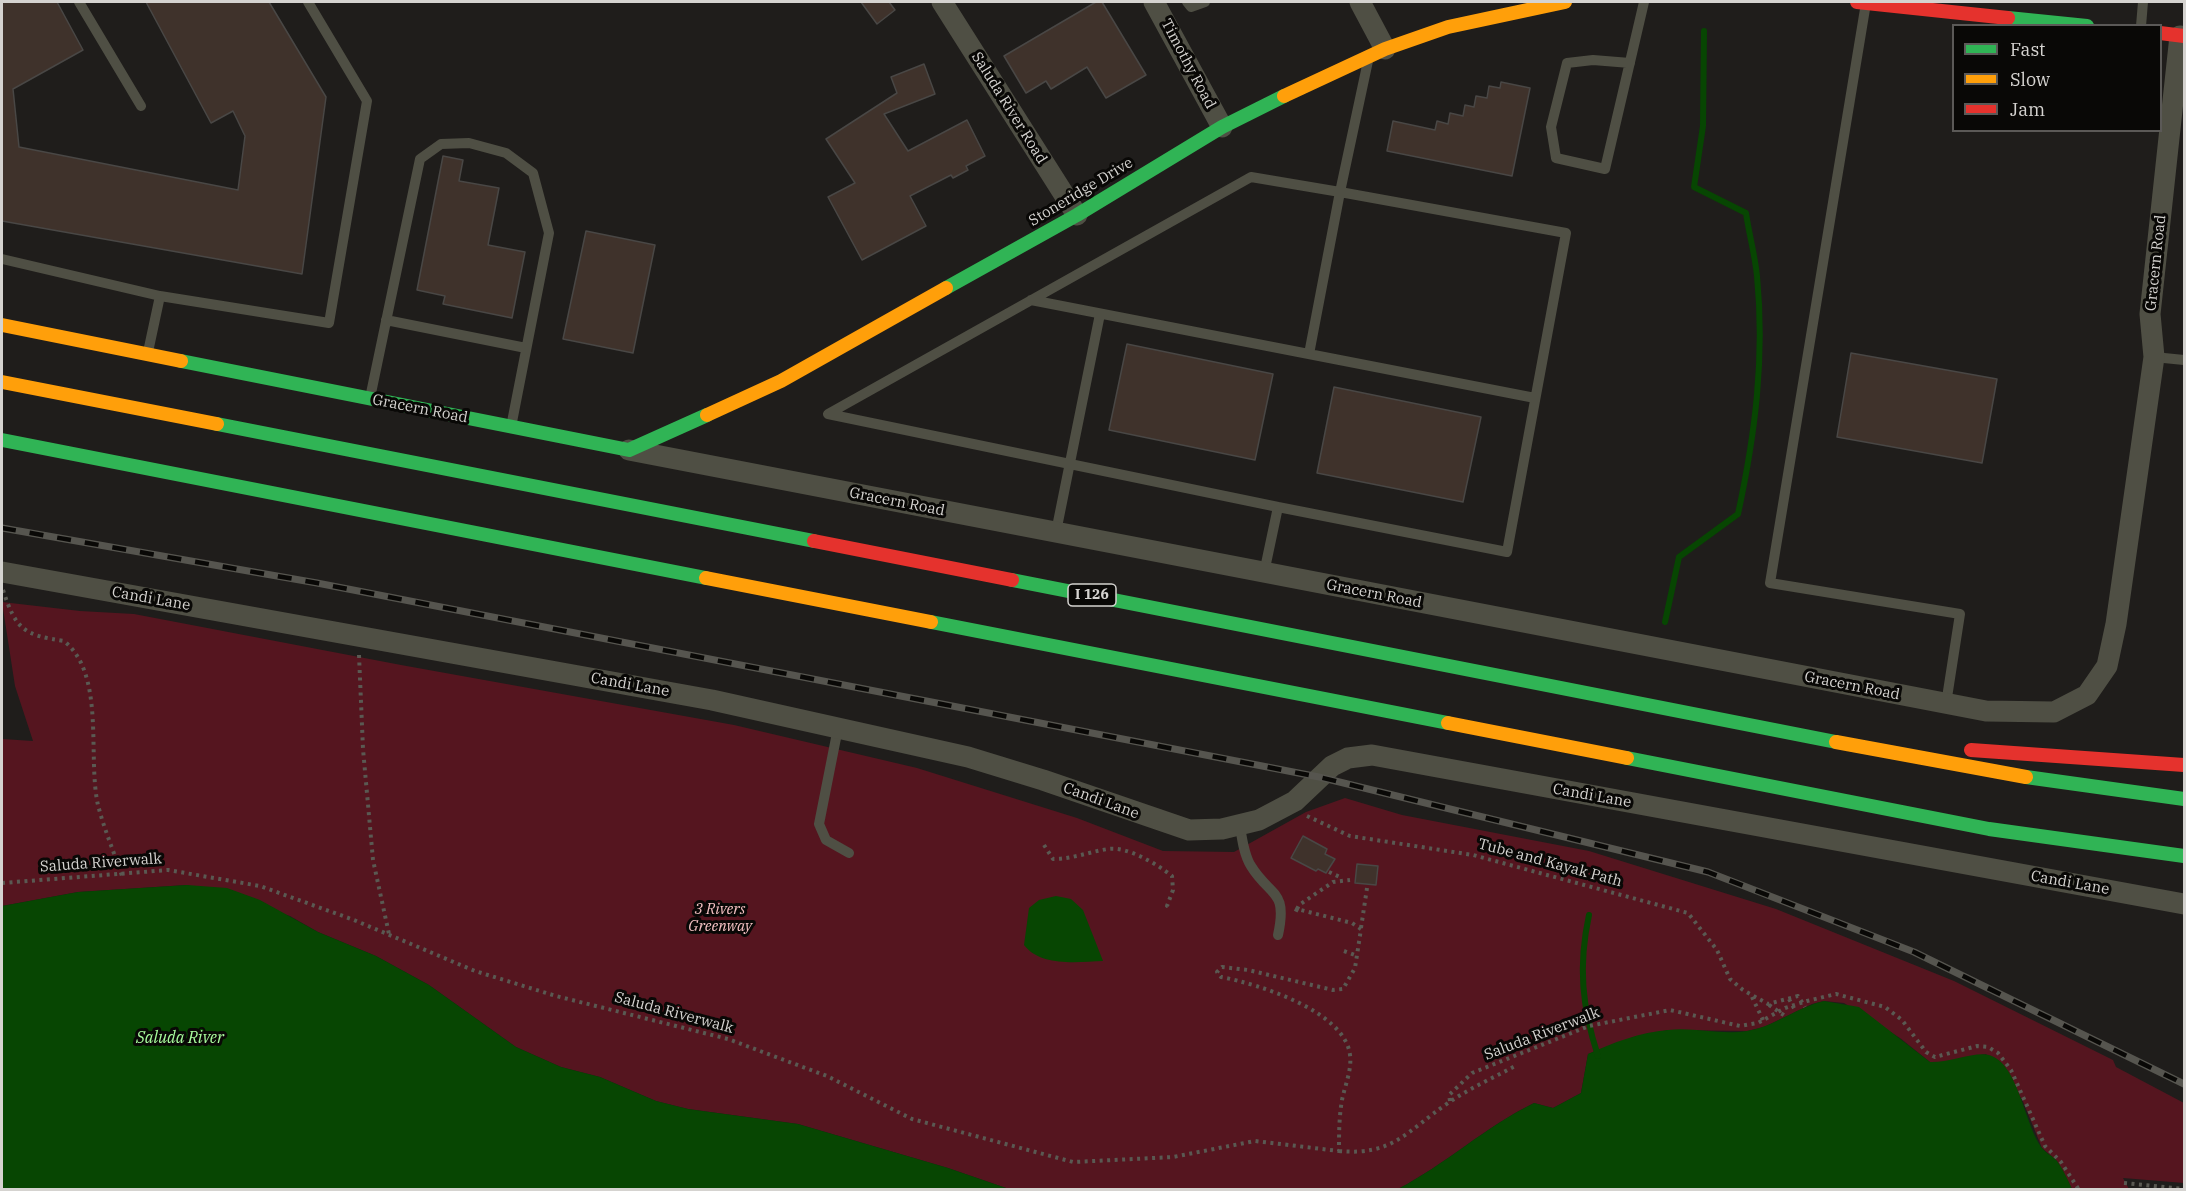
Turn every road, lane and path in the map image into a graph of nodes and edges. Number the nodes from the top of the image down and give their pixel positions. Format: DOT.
graph roads {
  1 [pos="79,2"];
  2 [pos="308,2"];
  3 [pos="942,2"];
  4 [pos="1154,2"];
  5 [pos="1187,2"];
  6 [pos="1205,2"];
  7 [pos="1360,2"];
  8 [pos="1565,2"];
  9 [pos="1644,2"];
  10 [pos="1861,2"];
  11 [pos="2143,2"];
  12 [pos="1913,4"];
  13 [pos="2071,24"];
  14 [pos="2141,24"];
  15 [pos="2175,35"];
  16 [pos="1377,52"];
  17 [pos="1630,63"];
  18 [pos="2179,89"];
  19 [pos="141,106"];
  20 [pos="1222,127"];
  21 [pos="1340,192"];
  22 [pos="1077,215"];
  23 [pos="2,260"];
  24 [pos="160,296"];
  25 [pos="1031,300"];
  26 [pos="1100,314"];
  27 [pos="386,320"];
  28 [pos="2,325"];
  29 [pos="526,348"];
  30 [pos="1309,354"];
  31 [pos="147,355"];
  32 [pos="2154,357"];
  33 [pos="2184,360"];
  34 [pos="2,382"];
  35 [pos="1535,398"];
  36 [pos="369,399"];
  37 [pos="510,427"];
  38 [pos="2,440"];
  39 [pos="629,450"];
  40 [pos="1069,464"];
  41 [pos="1278,507"];
  42 [pos="1056,532"];
  43 [pos="2,572"];
  44 [pos="1264,573"];
  45 [pos="2,585"];
  46 [pos="357,636"];
  47 [pos="1946,704"];
  48 [pos="838,728"];
  49 [pos="1825,740"];
  50 [pos="2184,765"];
  51 [pos="2184,799"];
  52 [pos="1288,806"];
  53 [pos="1240,826"];
  54 [pos="1044,845"];
  55 [pos="849,853"];
  56 [pos="2184,856"];
  57 [pos="1329,872"];
  58 [pos="122,876"];
  59 [pos="2,883"];
  60 [pos="1367,888"];
  61 [pos="2184,904"];
  62 [pos="1172,907"];
  63 [pos="1297,909"];
  64 [pos="1294,919"];
  65 [pos="1361,929"];
  66 [pos="389,934"];
  67 [pos="1278,934"];
  68 [pos="1344,951"];
  69 [pos="1358,956"];
  70 [pos="1752,995"];
  71 [pos="1789,999"];
  72 [pos="1768,1004"];
  73 [pos="1806,1007"];
  74 [pos="1796,1012"];
  75 [pos="1785,1016"];
  76 [pos="1763,1020"];
  77 [pos="1517,1065"];
  78 [pos="1450,1101"];
  79 [pos="1339,1151"];
  80 [pos="2124,1184"];
  81 [pos="2079,1190"];
  82 [pos="2184,1190"];
  1 -- 19 [label="lane"];
  2 -- 24 [label="lane"];
  3 -- 22 [label="street, Saluda River Road"];
  4 -- 20 [label="street, Timothy Road"];
  5 -- 6 [label="lane"];
  7 -- 16 [label="street"];
  8 -- 16 [label="main road, Stoneridge Drive"];
  9 -- 17 [label="lane"];
  10 -- 12 [label="main road"];
  10 -- 47 [label="lane"];
  11 -- 14 [label="lane"];
  12 -- 13 [label="main road"];
  15 -- 18 [label="street, Gracern Road"];
  16 -- 20 [label="main road, Stoneridge Drive"];
  16 -- 21 [label="lane"];
  17 -- 17 [label="lane"];
  18 -- 32 [label="street, Gracern Road"];
  20 -- 22 [label="main road, Stoneridge Drive"];
  21 -- 25 [label="lane"];
  21 -- 30 [label="lane"];
  21 -- 35 [label="lane"];
  22 -- 39 [label="main road, Stoneridge Drive"];
  23 -- 24 [label="lane"];
  24 -- 31 [label="lane"];
  25 -- 26 [label="lane"];
  25 -- 40 [label="lane"];
  26 -- 30 [label="lane"];
  26 -- 40 [label="lane"];
  27 -- 29 [label="lane"];
  27 -- 29 [label="lane"];
  27 -- 36 [label="lane"];
  28 -- 31 [label="main road, Gracern Road"];
  29 -- 37 [label="lane"];
  30 -- 35 [label="lane"];
  31 -- 36 [label="main road, Gracern Road"];
  32 -- 33 [label="lane"];
  32 -- 47 [label="street, Gracern Road"];
  34 -- 49 [label="main road, I 126"];
  35 -- 41 [label="lane"];
  36 -- 37 [label="main road, Gracern Road"];
  37 -- 39 [label="main road, Gracern Road"];
  38 -- 56 [label="main road"];
  39 -- 42 [label="street, Gracern Road"];
  40 -- 41 [label="lane"];
  40 -- 42 [label="lane"];
  41 -- 44 [label="lane"];
  42 -- 44 [label="street, Gracern Road"];
  43 -- 46 [label="street, Candi Lane"];
  44 -- 47 [label="street, Gracern Road"];
  45 -- 58 [label="path"];
  46 -- 48 [label="street, Candi Lane"];
  46 -- 66 [label="path"];
  48 -- 53 [label="street, Candi Lane"];
  48 -- 55 [label="lane"];
  49 -- 50 [label="main road"];
  49 -- 51 [label="main road, I 126"];
  52 -- 53 [label="street, Candi Lane"];
  52 -- 61 [label="street, Candi Lane"];
  52 -- 70 [label="path, Tube and Kayak Path"];
  53 -- 67 [label="lane"];
  54 -- 62 [label="path"];
  57 -- 63 [label="path"];
  58 -- 59 [label="path, Saluda Riverwalk"];
  58 -- 66 [label="path, Saluda Riverwalk"];
  60 -- 65 [label="path"];
  63 -- 64 [label="path"];
  63 -- 65 [label="path"];
  65 -- 69 [label="path"];
  66 -- 79 [label="path, Saluda Riverwalk"];
  68 -- 69 [label="path"];
  69 -- 79 [label="path"];
  70 -- 72 [label="path, Tube and Kayak Path"];
  70 -- 76 [label="path"];
  71 -- 72 [label="path"];
  71 -- 73 [label="path"];
  71 -- 74 [label="path"];
  72 -- 75 [label="path, Tube and Kayak Path"];
  76 -- 78 [label="path, Saluda Riverwalk"];
  76 -- 81 [label="path, Saluda Riverwalk"];
  77 -- 78 [label="path, Saluda Riverwalk"];
  78 -- 79 [label="path, Saluda Riverwalk"];
  80 -- 82 [label="path"];
}
